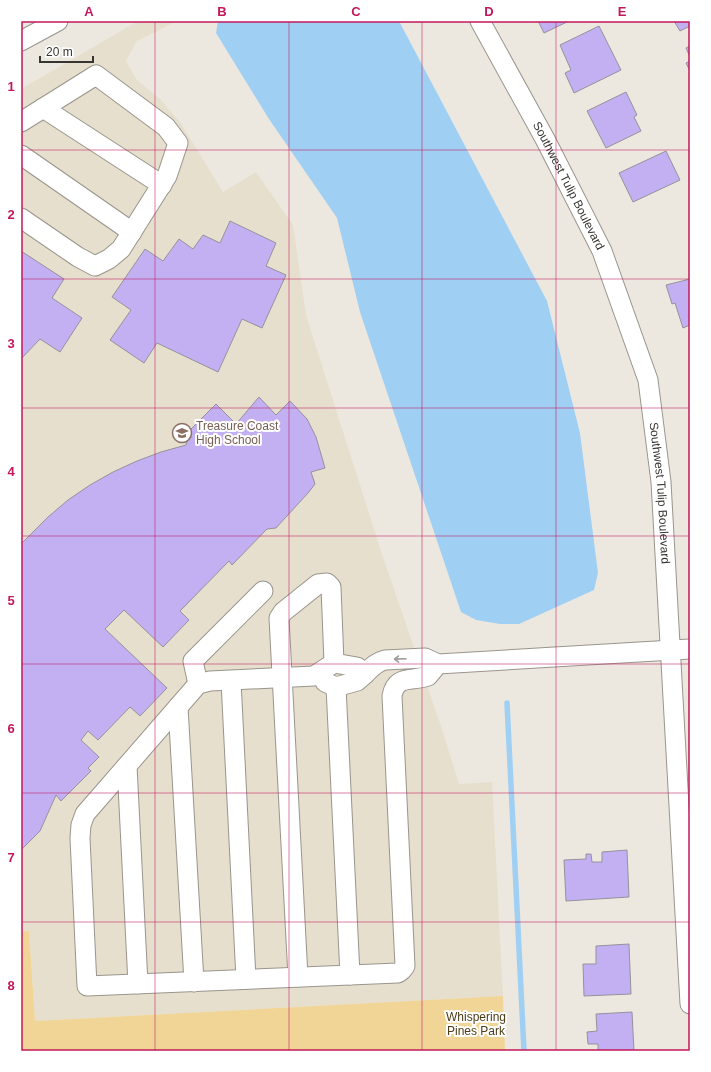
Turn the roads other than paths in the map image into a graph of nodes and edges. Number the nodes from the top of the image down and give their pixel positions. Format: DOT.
graph roads {
  1 [pos="58,21"];
  2 [pos="480,21"];
  3 [pos="21,42"];
  4 [pos="43,108"];
  5 [pos="21,122"];
  6 [pos="21,156"];
  7 [pos="162,185"];
  8 [pos="21,218"];
  9 [pos="132,232"];
  10 [pos="263,591"];
  11 [pos="690,649"];
  12 [pos="670,650"];
  13 [pos="334,663"];
  14 [pos="438,664"];
  15 [pos="364,674"];
  16 [pos="314,676"];
  17 [pos="282,678"];
  18 [pos="231,681"];
  19 [pos="198,684"];
  20 [pos="336,687"];
  21 [pos="178,707"];
  22 [pos="127,766"];
  23 [pos="689,952"];
  24 [pos="350,975"];
  25 [pos="298,977"];
  26 [pos="246,980"];
  27 [pos="194,982"];
  28 [pos="138,984"];
  29 [pos="690,1004"];
  1 -- 3 [label="street"];
  2 -- 12 [label="street, Southwest Tulip Boulevard"];
  4 -- 5 [label="street"];
  4 -- 7 [label="street"];
  4 -- 7 [label="street"];
  6 -- 9 [label="street"];
  7 -- 9 [label="street"];
  8 -- 9 [label="street"];
  10 -- 19 [label="street"];
  11 -- 12 [label="street"];
  12 -- 14 [label="street"];
  12 -- 23 [label="street, Southwest Tulip Boulevard"];
  13 -- 15 [label="street"];
  13 -- 16 [label="street"];
  13 -- 17 [label="street"];
  14 -- 15 [label="street, one-way"];
  14 -- 24 [label="street"];
  15 -- 20 [label="street"];
  16 -- 17 [label="street"];
  16 -- 20 [label="street"];
  17 -- 18 [label="street"];
  17 -- 25 [label="street"];
  18 -- 19 [label="street"];
  18 -- 26 [label="street"];
  19 -- 21 [label="street"];
  20 -- 24 [label="street"];
  21 -- 22 [label="street"];
  21 -- 27 [label="street"];
  22 -- 28 [label="street"];
  22 -- 28 [label="street"];
  23 -- 29 [label="street, Southwest Tulip Boulevard"];
  24 -- 25 [label="street"];
  25 -- 26 [label="street"];
  26 -- 27 [label="street"];
  27 -- 28 [label="street"];
}
